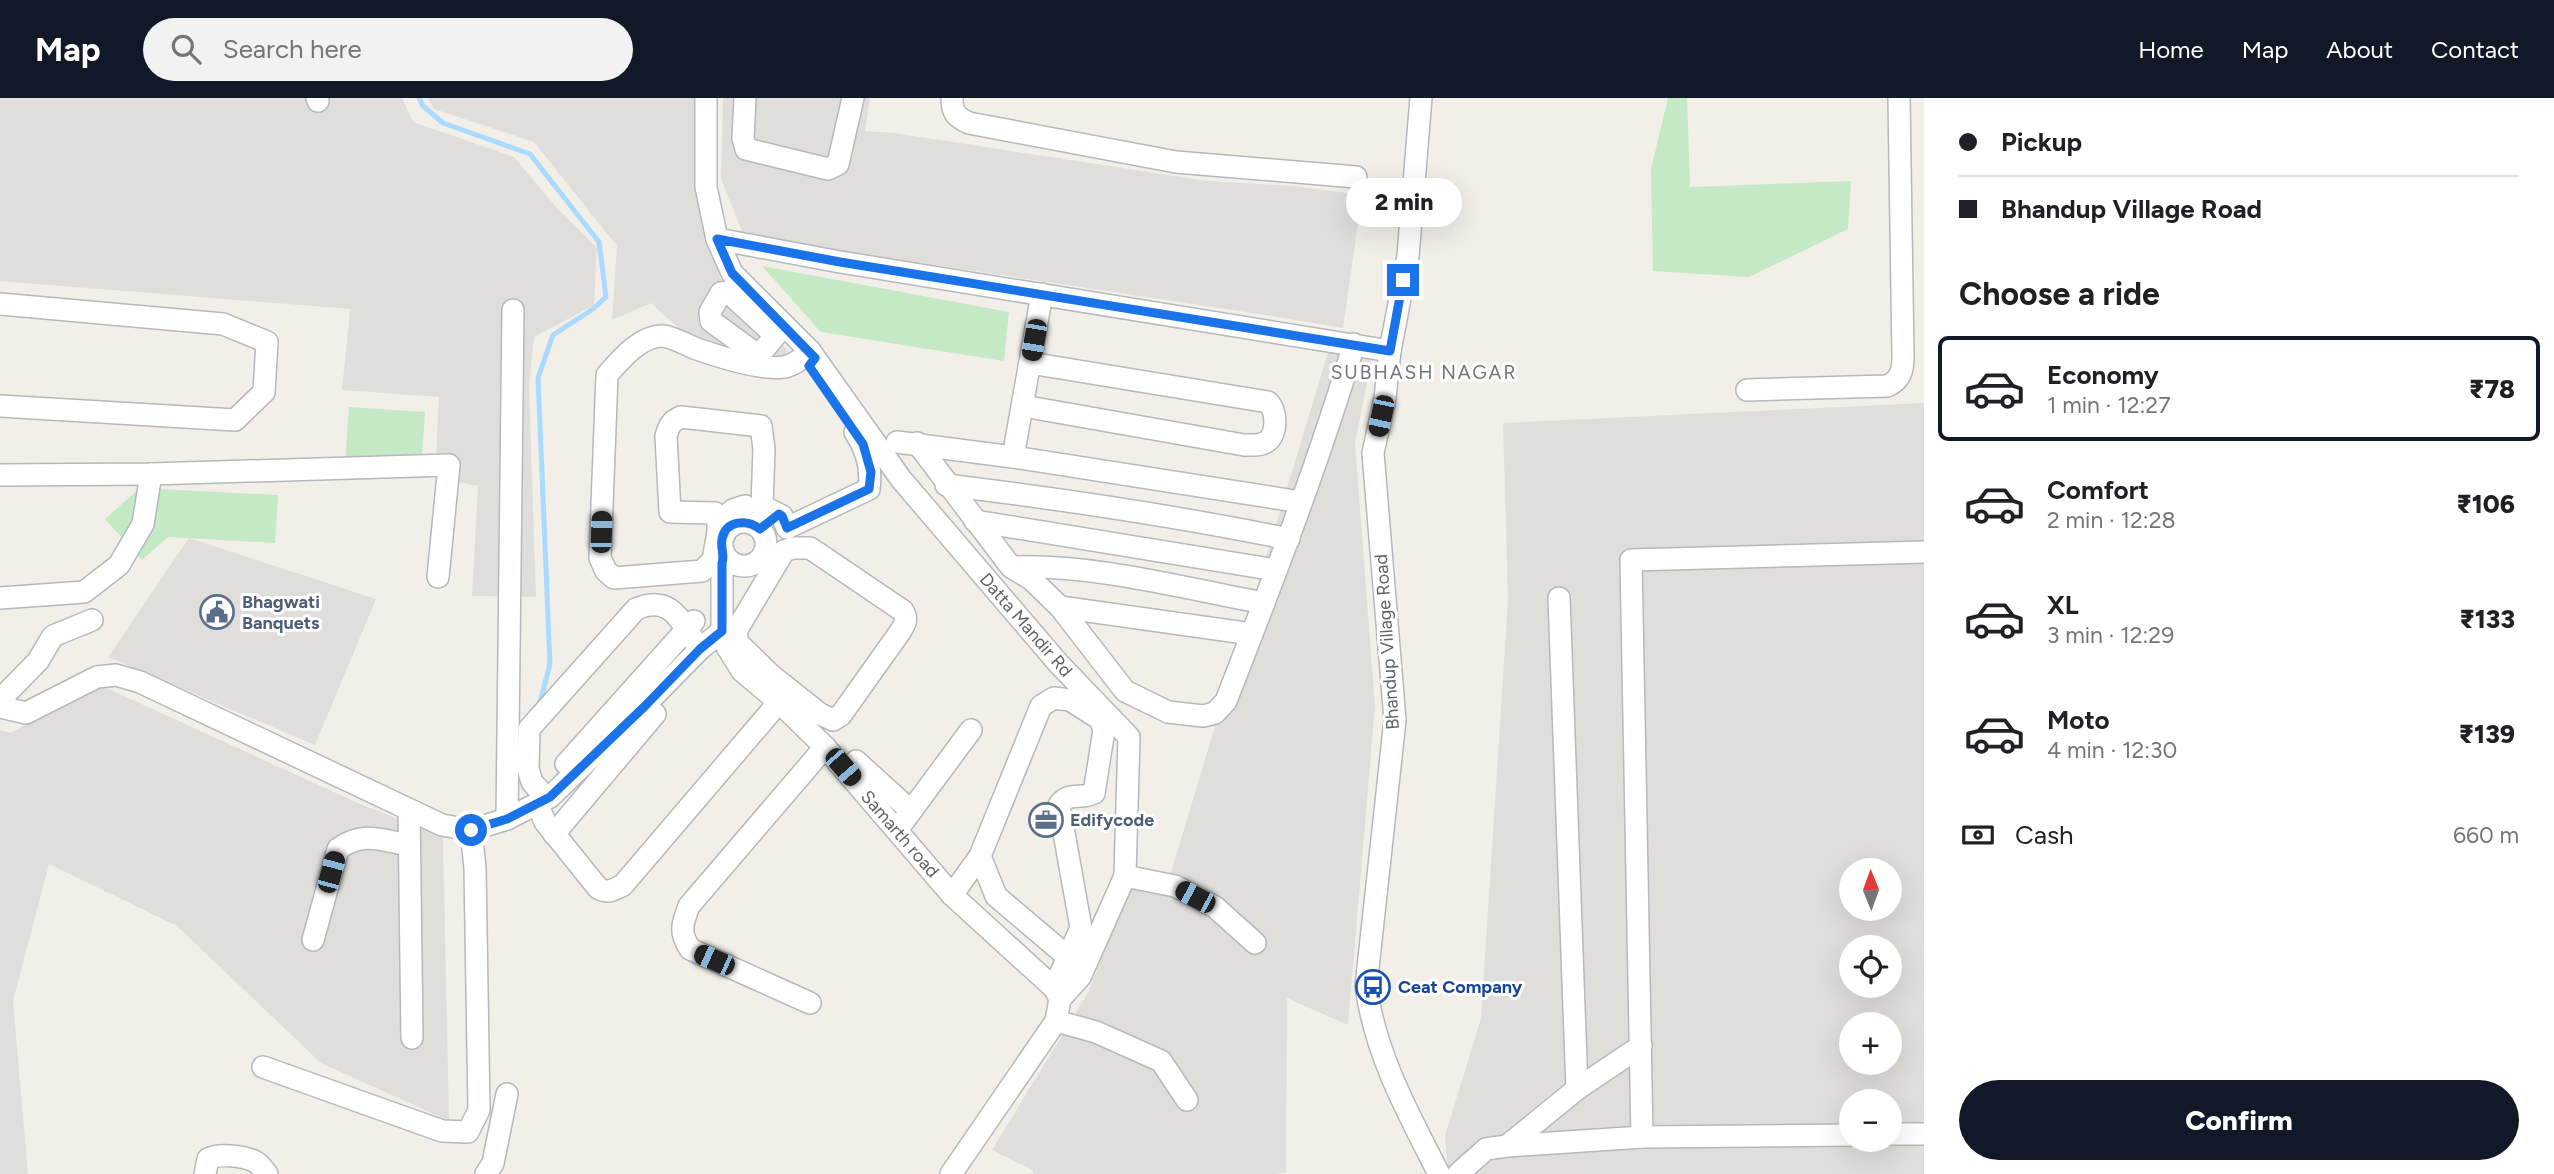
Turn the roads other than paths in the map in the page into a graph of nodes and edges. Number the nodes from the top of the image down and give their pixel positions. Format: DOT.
graph roads {
  1 [pos="706,98"];
  2 [pos="746,98"];
  3 [pos="853,98"];
  4 [pos="953,98"];
  5 [pos="1421,98"];
  6 [pos="1899,98"];
  7 [pos="1356,177"];
  8 [pos="717,239"];
  9 [pos="1042,294"];
  10 [pos="0,304"];
  11 [pos="513,310"];
  12 [pos="1354,344"];
  13 [pos="1390,351"];
  14 [pos="809,359"];
  15 [pos="1030,363"];
  16 [pos="1747,390"];
  17 [pos="1023,405"];
  18 [pos="0,406"];
  19 [pos="1013,457"];
  20 [pos="0,474"];
  21 [pos="151,474"];
  22 [pos="946,485"];
  23 [pos="1301,502"];
  24 [pos="745,506"];
  25 [pos="779,514"];
  26 [pos="975,521"];
  27 [pos="718,523"];
  28 [pos="760,529"];
  29 [pos="1289,539"];
  30 [pos="1924,552"];
  31 [pos="720,560"];
  32 [pos="1011,567"];
  33 [pos="1276,569"];
  34 [pos="438,577"];
  35 [pos="0,598"];
  36 [pos="1559,598"];
  37 [pos="1264,603"];
  38 [pos="1060,607"];
  39 [pos="92,620"];
  40 [pos="690,625"];
  41 [pos="722,631"];
  42 [pos="1252,634"];
  43 [pos="700,649"];
  44 [pos="772,689"];
  45 [pos="0,700"];
  46 [pos="643,704"];
  47 [pos="0,707"];
  48 [pos="971,730"];
  49 [pos="843,756"];
  50 [pos="518,770"];
  51 [pos="535,801"];
  52 [pos="409,810"];
  53 [pos="911,811"];
  54 [pos="507,819"];
  55 [pos="471,830"];
  56 [pos="897,830"];
  57 [pos="554,834"];
  58 [pos="409,845"];
  59 [pos="979,856"];
  60 [pos="1125,876"];
  61 [pos="952,895"];
  62 [pos="313,940"];
  63 [pos="1255,943"];
  64 [pos="1068,957"];
  65 [pos="1057,993"];
  66 [pos="810,1003"];
  67 [pos="1055,1021"];
  68 [pos="412,1038"];
  69 [pos="1641,1046"];
  70 [pos="263,1067"];
  71 [pos="1577,1089"];
  72 [pos="507,1094"];
  73 [pos="1187,1100"];
  74 [pos="1902,1134"];
  75 [pos="1924,1134"];
  76 [pos="1839,1135"];
  77 [pos="1642,1137"];
  78 [pos="1507,1146"];
  79 [pos="205,1174"];
  80 [pos="267,1174"];
  81 [pos="486,1174"];
  82 [pos="951,1174"];
  83 [pos="1427,1174"];
  84 [pos="1438,1174"];
  85 [pos="1458,1174"];
  1 -- 8 [label="street, Datta Mandir Rd"];
  2 -- 3 [label="street"];
  4 -- 7 [label="street"];
  5 -- 13 [label="street, Bhandup Village Road"];
  6 -- 16 [label="street"];
  8 -- 9 [label="street"];
  8 -- 14 [label="street, Datta Mandir Rd"];
  9 -- 12 [label="street"];
  9 -- 15 [label="street"];
  10 -- 18 [label="street"];
  11 -- 50 [label="street"];
  12 -- 13 [label="street"];
  12 -- 23 [label="street"];
  13 -- 84 [label="street, Bhandup Village Road"];
  14 -- 25 [label="street"];
  14 -- 31 [label="street"];
  14 -- 60 [label="street, Datta Mandir Rd"];
  15 -- 17 [label="street"];
  15 -- 17 [label="street"];
  17 -- 19 [label="street"];
  19 -- 22 [label="street"];
  19 -- 23 [label="street"];
  20 -- 21 [label="street"];
  21 -- 34 [label="street"];
  21 -- 35 [label="street"];
  22 -- 26 [label="street"];
  22 -- 29 [label="street"];
  23 -- 29 [label="street"];
  24 -- 27 [label="street"];
  25 -- 27 [label="street"];
  25 -- 28 [label="street"];
  26 -- 32 [label="street"];
  26 -- 33 [label="street"];
  27 -- 31 [label="street"];
  28 -- 31 [label="street"];
  28 -- 31 [label="street"];
  29 -- 33 [label="street"];
  30 -- 69 [label="street"];
  31 -- 41 [label="street"];
  32 -- 37 [label="street"];
  32 -- 38 [label="street"];
  33 -- 37 [label="street"];
  36 -- 71 [label="street"];
  37 -- 42 [label="street"];
  38 -- 42 [label="street"];
  38 -- 42 [label="street"];
  39 -- 45 [label="street"];
  40 -- 43 [label="street"];
  40 -- 46 [label="street"];
  40 -- 50 [label="street"];
  41 -- 43 [label="street"];
  41 -- 44 [label="street, Samarth road"];
  43 -- 46 [label="street"];
  44 -- 44 [label="street"];
  44 -- 49 [label="street, Samarth road"];
  44 -- 57 [label="street"];
  46 -- 51 [label="street"];
  46 -- 57 [label="street"];
  47 -- 52 [label="street"];
  48 -- 53 [label="street"];
  49 -- 53 [label="street"];
  49 -- 56 [label="street, Samarth road"];
  49 -- 66 [label="street"];
  50 -- 51 [label="street"];
  50 -- 54 [label="street"];
  51 -- 54 [label="street"];
  51 -- 57 [label="street"];
  52 -- 55 [label="street"];
  52 -- 58 [label="street"];
  53 -- 56 [label="street"];
  54 -- 55 [label="street"];
  55 -- 70 [label="street"];
  56 -- 61 [label="street, Samarth road"];
  58 -- 62 [label="street"];
  58 -- 68 [label="street"];
  59 -- 61 [label="street"];
  59 -- 64 [label="street"];
  59 -- 64 [label="street"];
  60 -- 63 [label="street"];
  60 -- 65 [label="street, Datta Mandir Rd"];
  61 -- 65 [label="street, Samarth road"];
  64 -- 65 [label="street"];
  65 -- 67 [label="street, Datta Mandir Rd"];
  67 -- 73 [label="street"];
  67 -- 82 [label="street, Datta Mandir Rd"];
  69 -- 71 [label="street"];
  69 -- 77 [label="street"];
  71 -- 78 [label="street"];
  72 -- 81 [label="street"];
  74 -- 75 [label="street"];
  76 -- 77 [label="street"];
  77 -- 78 [label="street"];
  78 -- 85 [label="street"];
  79 -- 80 [label="street"];
  83 -- 84 [label="street"];
}
